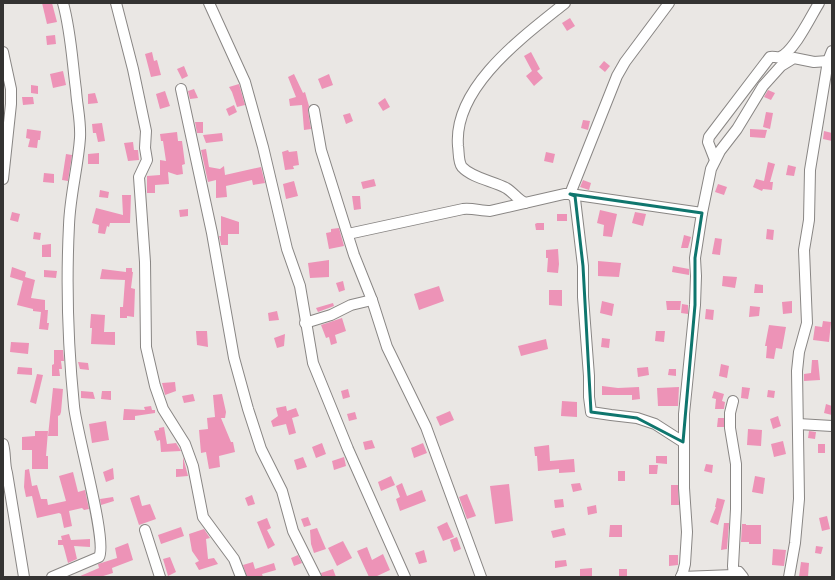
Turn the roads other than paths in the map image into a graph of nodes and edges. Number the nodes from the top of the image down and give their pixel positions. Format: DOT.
graph roads {
  1 [pos="63,3"];
  2 [pos="116,3"];
  3 [pos="209,3"];
  4 [pos="565,3"];
  5 [pos="669,3"];
  6 [pos="819,3"];
  7 [pos="832,51"];
  8 [pos="3,52"];
  9 [pos="828,61"];
  10 [pos="180,89"];
  11 [pos="314,110"];
  12 [pos="715,160"];
  13 [pos="3,179"];
  14 [pos="570,194"];
  15 [pos="525,203"];
  16 [pos="702,214"];
  17 [pos="348,234"];
  18 [pos="372,300"];
  19 [pos="306,323"];
  20 [pos="733,401"];
  21 [pos="798,424"];
  22 [pos="832,426"];
  23 [pos="683,442"];
  24 [pos="3,444"];
  25 [pos="145,530"];
  26 [pos="57,576"];
  27 [pos="737,576"];
  28 [pos="24,577"];
  29 [pos="160,577"];
  30 [pos="242,577"];
  31 [pos="316,577"];
  32 [pos="406,577"];
  33 [pos="481,577"];
  34 [pos="681,577"];
  35 [pos="789,577"];
  1 -- 26 [label="street"];
  2 -- 30 [label="street"];
  3 -- 19 [label="street"];
  4 -- 15 [label="street"];
  5 -- 14 [label="street"];
  6 -- 12 [label="street"];
  7 -- 9 [label="street"];
  8 -- 13 [label="street"];
  9 -- 12 [label="street"];
  9 -- 21 [label="street"];
  10 -- 31 [label="street"];
  11 -- 17 [label="street"];
  12 -- 16 [label="street"];
  14 -- 15 [label="street"];
  14 -- 16 [label="street"];
  14 -- 23 [label="street"];
  15 -- 17 [label="street"];
  16 -- 23 [label="street"];
  17 -- 18 [label="street"];
  18 -- 19 [label="street"];
  18 -- 33 [label="street"];
  19 -- 32 [label="street"];
  20 -- 27 [label="street"];
  21 -- 22 [label="street"];
  21 -- 35 [label="street"];
  23 -- 34 [label="street"];
  24 -- 28 [label="street"];
  25 -- 29 [label="street"];
  27 -- 34 [label="street"];
}
